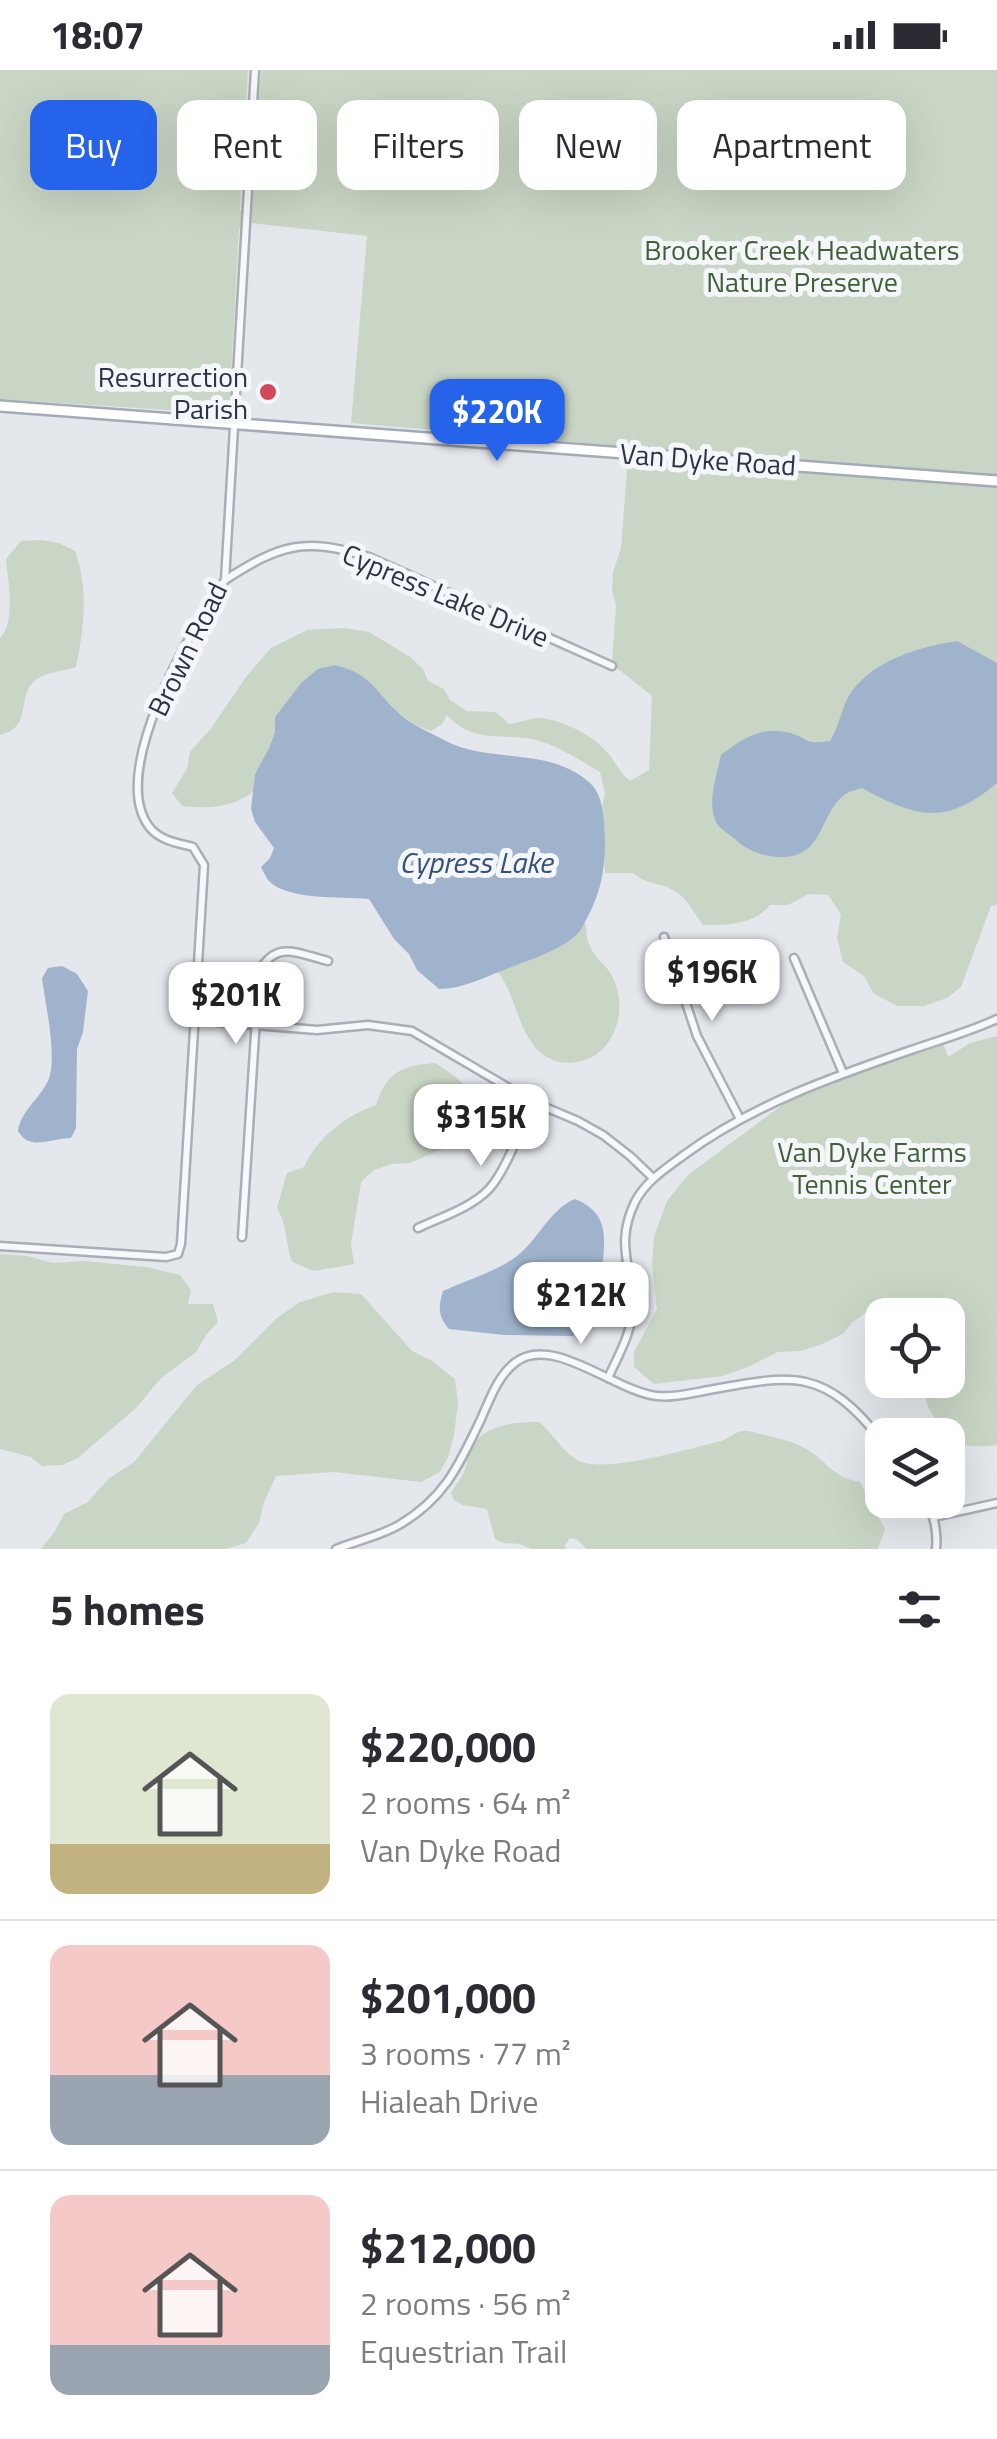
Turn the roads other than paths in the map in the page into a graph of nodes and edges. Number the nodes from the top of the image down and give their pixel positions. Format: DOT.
graph roads {
  1 [pos="255,70"];
  2 [pos="0,406"];
  3 [pos="235,424"];
  4 [pos="997,481"];
  5 [pos="224,580"];
  6 [pos="612,666"];
  7 [pos="664,937"];
  8 [pos="794,958"];
  9 [pos="328,961"];
  10 [pos="194,1020"];
  11 [pos="997,1020"];
  12 [pos="256,1024"];
  13 [pos="844,1073"];
  14 [pos="533,1102"];
  15 [pos="740,1119"];
  16 [pos="653,1178"];
  17 [pos="418,1228"];
  18 [pos="242,1237"];
  19 [pos="0,1246"];
  20 [pos="608,1378"];
  21 [pos="865,1419"];
  22 [pos="997,1503"];
  23 [pos="965,1510"];
  24 [pos="934,1518"];
  25 [pos="336,1549"];
  26 [pos="936,1549"];
  1 -- 3 [label="street, Brown Road"];
  2 -- 3 [label="main road, Van Dyke Road"];
  3 -- 4 [label="main road, Van Dyke Road"];
  3 -- 5 [label="street, Brown Road"];
  5 -- 6 [label="street, Cypress Lake Drive"];
  5 -- 10 [label="street, Brown Road"];
  7 -- 15 [label="street"];
  8 -- 13 [label="street"];
  9 -- 12 [label="street"];
  10 -- 12 [label="street"];
  10 -- 19 [label="street, Brown Road"];
  11 -- 13 [label="street"];
  12 -- 14 [label="street"];
  12 -- 18 [label="street"];
  13 -- 15 [label="street"];
  14 -- 16 [label="street"];
  14 -- 17 [label="street"];
  15 -- 16 [label="street"];
  16 -- 20 [label="street"];
  20 -- 21 [label="street"];
  20 -- 25 [label="street"];
  22 -- 23 [label="street"];
  24 -- 26 [label="street"];
}
